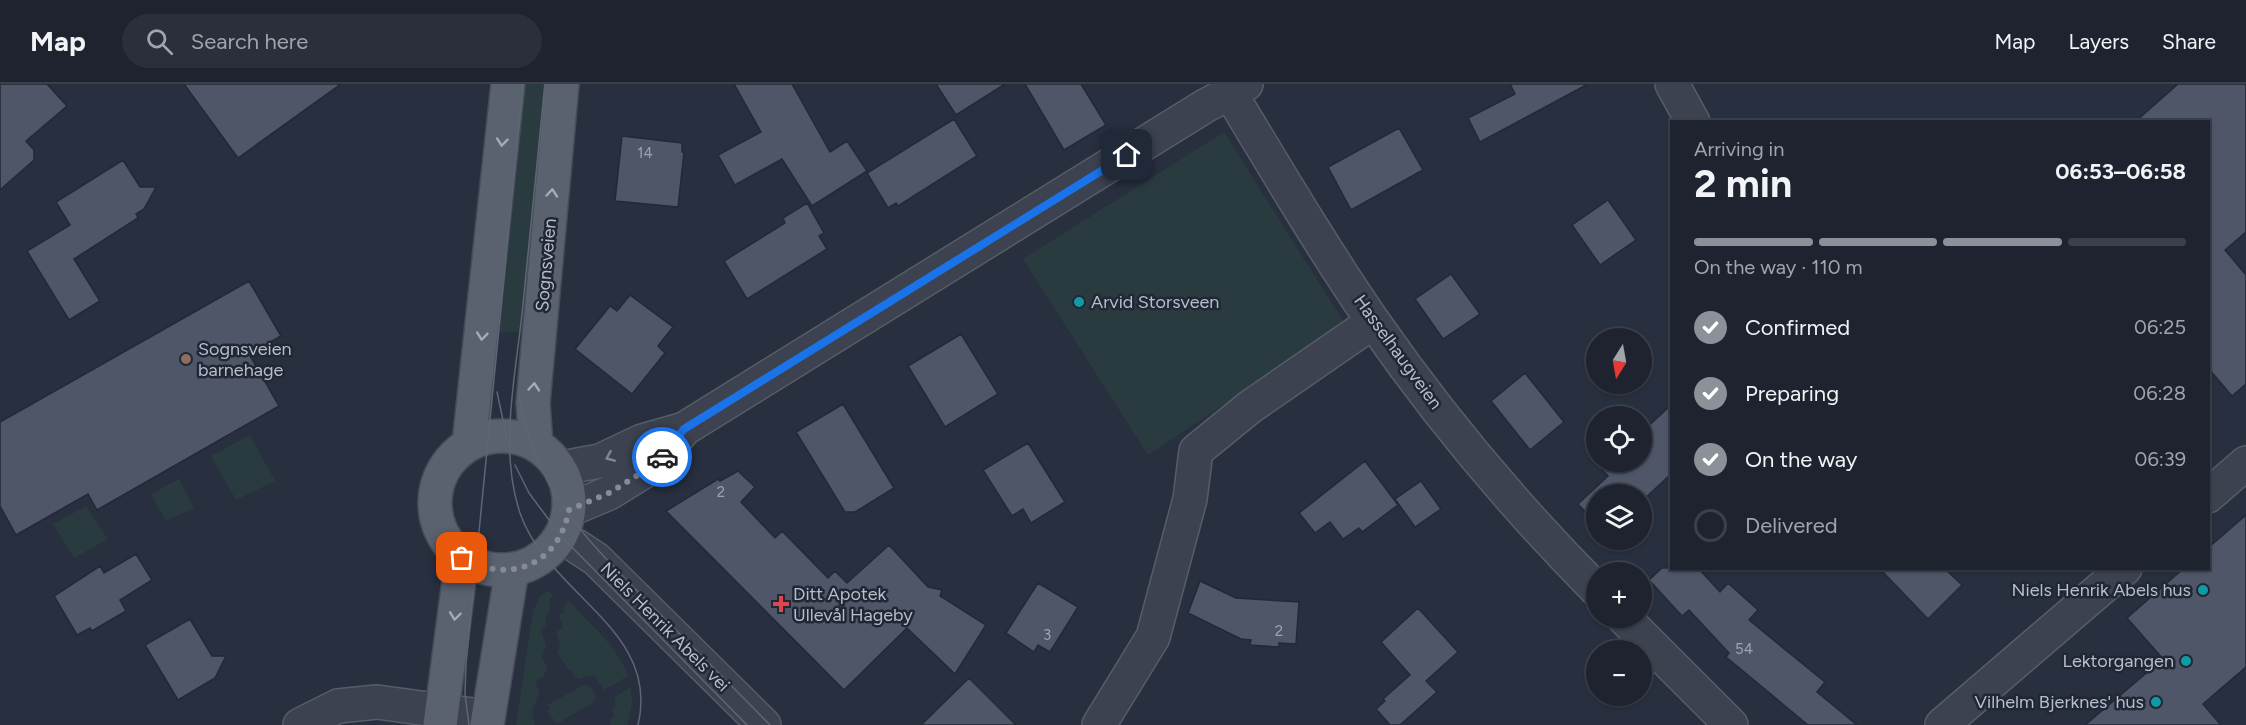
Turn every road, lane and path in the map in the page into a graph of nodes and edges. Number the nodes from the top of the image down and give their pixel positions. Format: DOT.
graph roads {
  1 [pos="508,84"];
  2 [pos="562,84"];
  3 [pos="1672,84"];
  4 [pos="1218,92"];
  5 [pos="1692,120"];
  6 [pos="1374,322"];
  7 [pos="684,429"];
  8 [pos="469,444"];
  9 [pos="536,445"];
  10 [pos="2246,463"];
  11 [pos="561,468"];
  12 [pos="2210,494"];
  13 [pos="565,523"];
  14 [pos="462,558"];
  15 [pos="512,570"];
  16 [pos="2123,570"];
  17 [pos="1586,578"];
  18 [pos="1634,628"];
  19 [pos="441,718"];
  20 [pos="488,721"];
  21 [pos="300,725"];
  22 [pos="764,725"];
  23 [pos="1099,725"];
  24 [pos="1731,725"];
  25 [pos="1942,725"];
  1 -- 8 [label="main road, one-way"];
  9 -- 2 [label="main road, Sognsveien, one-way"];
  3 -- 5 [label="street"];
  4 -- 6 [label="street, Hasselhaugveien"];
  4 -- 7 [label="street"];
  6 -- 17 [label="street, Hasselhaugveien"];
  6 -- 23 [label="street"];
  7 -- 11 [label="street, one-way"];
  7 -- 13 [label="street"];
  8 -- 9 [label="main road"];
  8 -- 14 [label="main road"];
  9 -- 11 [label="main road"];
  10 -- 12 [label="street"];
  11 -- 13 [label="main road"];
  13 -- 15 [label="main road"];
  13 -- 22 [label="street, Niels Henrik Abels vei"];
  14 -- 15 [label="main road"];
  14 -- 19 [label="main road, one-way"];
  15 -- 20 [label="main road"];
  16 -- 25 [label="street"];
  18 -- 24 [label="street"];
  19 -- 20 [label="street"];
  19 -- 21 [label="street"];
}
